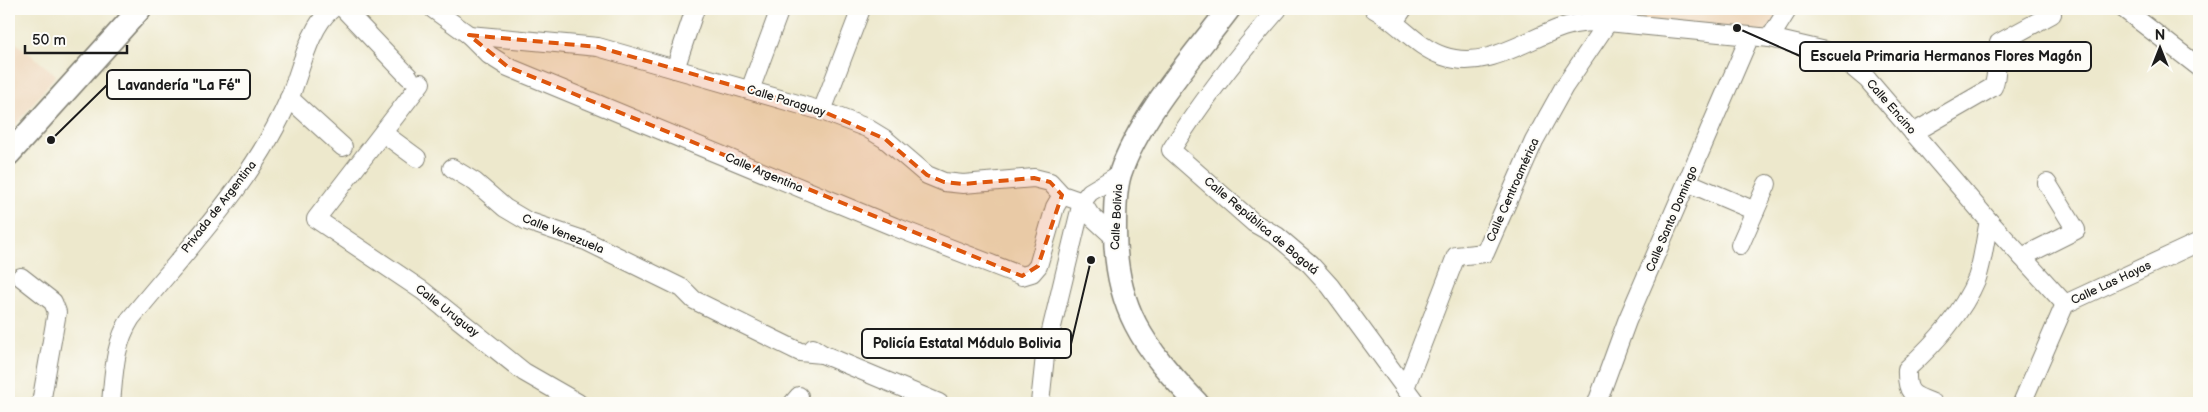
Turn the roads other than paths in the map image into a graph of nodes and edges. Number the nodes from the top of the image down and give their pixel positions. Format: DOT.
graph roads {
  1 [pos="140,9"];
  2 [pos="332,9"];
  3 [pos="344,9"];
  4 [pos="433,9"];
  5 [pos="695,9"];
  6 [pos="780,9"];
  7 [pos="861,9"];
  8 [pos="1229,9"];
  9 [pos="1278,9"];
  10 [pos="1374,9"];
  11 [pos="1788,9"];
  12 [pos="2124,9"];
  13 [pos="2052,14"];
  14 [pos="1613,15"];
  15 [pos="1399,16"];
  16 [pos="469,35"];
  17 [pos="1750,36"];
  18 [pos="1770,38"];
  19 [pos="2199,67"];
  20 [pos="675,69"];
  21 [pos="750,90"];
  22 [pos="289,98"];
  23 [pos="822,111"];
  24 [pos="383,133"];
  25 [pos="1913,133"];
  26 [pos="343,147"];
  27 [pos="9,154"];
  28 [pos="417,158"];
  29 [pos="452,168"];
  30 [pos="1120,174"];
  31 [pos="1687,182"];
  32 [pos="2047,183"];
  33 [pos="1767,184"];
  34 [pos="1062,195"];
  35 [pos="1082,202"];
  36 [pos="1755,211"];
  37 [pos="1989,221"];
  38 [pos="1115,238"];
  39 [pos="2199,242"];
  40 [pos="1740,245"];
  41 [pos="2022,257"];
  42 [pos="21,277"];
  43 [pos="2066,304"];
  44 [pos="1405,388"];
  45 [pos="41,403"];
  46 [pos="111,403"];
  47 [pos="578,403"];
  48 [pos="939,403"];
  49 [pos="1040,403"];
  50 [pos="1196,403"];
  51 [pos="1416,403"];
  52 [pos="1597,403"];
  53 [pos="1933,403"];
  54 [pos="2022,403"];
  1 -- 27 [label="main road"];
  2 -- 22 [label="street, Privada de Argentina"];
  3 -- 24 [label="street"];
  4 -- 16 [label="street, Calle Argentina"];
  5 -- 20 [label="street"];
  6 -- 21 [label="street"];
  7 -- 23 [label="street"];
  8 -- 30 [label="main road, Calle Bolivia"];
  9 -- 44 [label="street, Calle República de Bogotá"];
  10 -- 15 [label="street, Calle Encino"];
  11 -- 18 [label="street"];
  12 -- 19 [label="street"];
  13 -- 25 [label="street"];
  14 -- 15 [label="street, Calle Encino"];
  14 -- 17 [label="street, Calle Encino"];
  14 -- 44 [label="street, Calle Centroamérica"];
  16 -- 20 [label="street, Calle Paraguay"];
  16 -- 34 [label="street, Calle Argentina"];
  17 -- 18 [label="street, Calle Encino"];
  17 -- 31 [label="street, Calle Santo Domingo"];
  18 -- 25 [label="street, Calle Encino"];
  20 -- 21 [label="street, Calle Paraguay"];
  21 -- 23 [label="street, Calle Paraguay"];
  22 -- 26 [label="street"];
  22 -- 46 [label="street, Privada de Argentina"];
  23 -- 34 [label="street, Calle Paraguay"];
  24 -- 28 [label="street"];
  24 -- 47 [label="street, Calle Uruguay"];
  25 -- 37 [label="street, Calle Encino"];
  29 -- 48 [label="street, Calle Venezuela"];
  30 -- 35 [label="street"];
  30 -- 38 [label="main road, Calle Bolivia"];
  31 -- 36 [label="street"];
  31 -- 52 [label="street, Calle Santo Domingo"];
  32 -- 41 [label="street"];
  33 -- 36 [label="street"];
  34 -- 35 [label="street, Calle Paraguay"];
  35 -- 38 [label="street"];
  35 -- 49 [label="street"];
  36 -- 40 [label="street"];
  37 -- 41 [label="street, Calle Encino"];
  37 -- 53 [label="street"];
  38 -- 50 [label="main road, Calle Bolivia"];
  39 -- 43 [label="street, Calle Las Hayas"];
  41 -- 43 [label="street, Calle Encino"];
  42 -- 45 [label="street"];
  43 -- 54 [label="street, Calle Las Hayas"];
  44 -- 51 [label="street, Calle República de Bogotá"];
}
